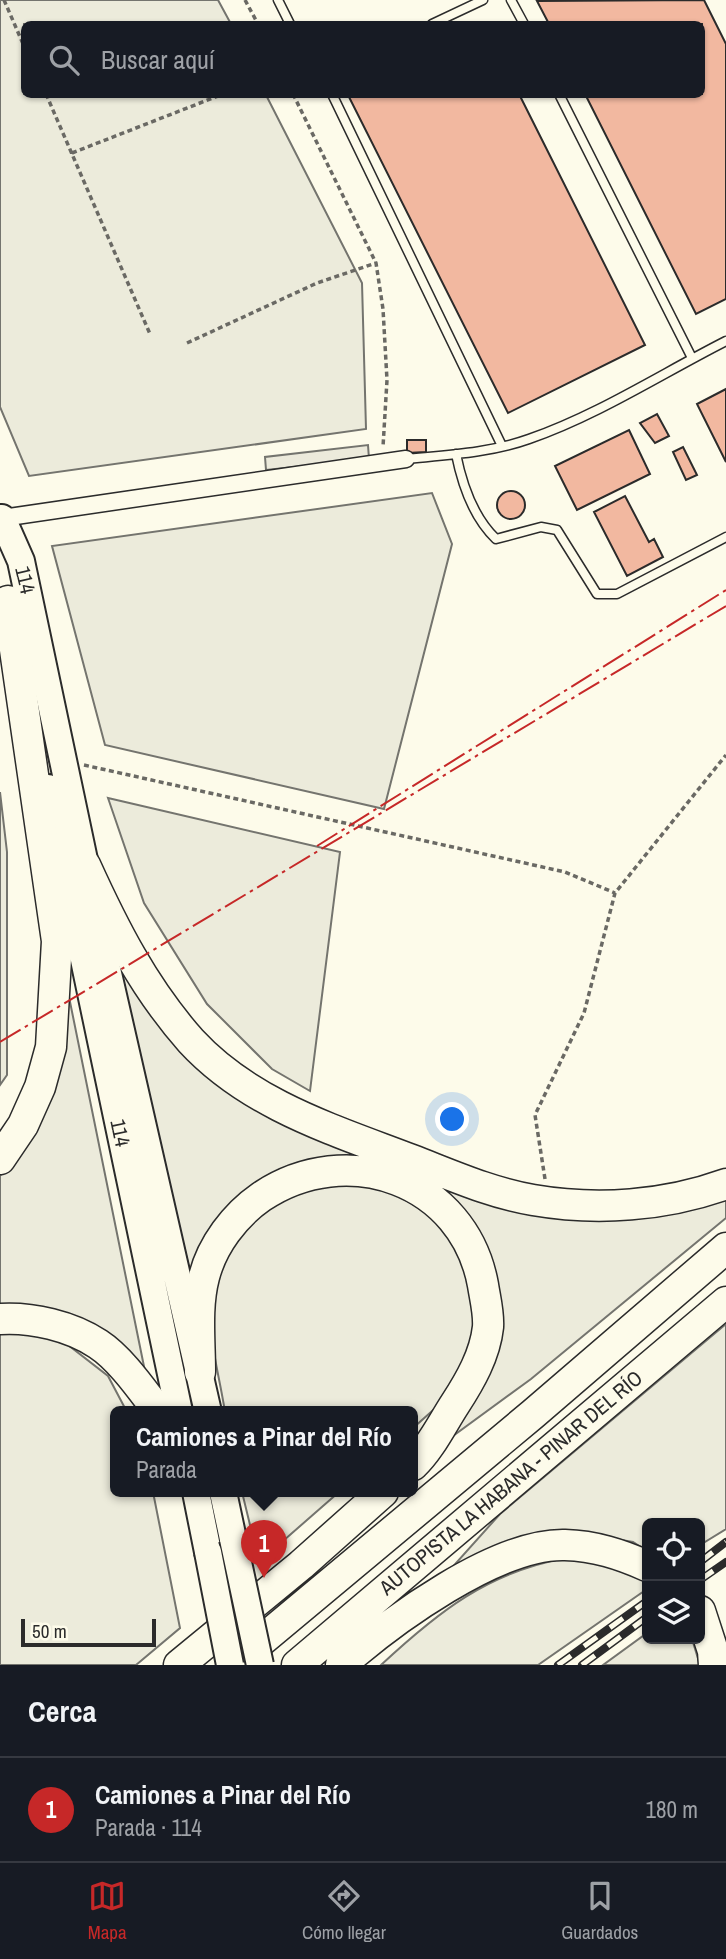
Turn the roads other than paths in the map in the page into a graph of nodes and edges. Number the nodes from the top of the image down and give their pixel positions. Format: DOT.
graph roads {
  1 [pos="278,0"];
  2 [pos="483,0"];
  3 [pos="511,0"];
  4 [pos="288,21"];
  5 [pos="438,21"];
  6 [pos="522,21"];
  7 [pos="334,98"];
  8 [pos="561,98"];
  9 [pos="726,341"];
  10 [pos="692,358"];
  11 [pos="502,446"];
  12 [pos="456,454"];
  13 [pos="406,459"];
  14 [pos="2,518"];
  15 [pos="726,537"];
  16 [pos="8,601"];
  17 [pos="85,865"];
  18 [pos="0,1159"];
  19 [pos="726,1184"];
  20 [pos="726,1248"];
  21 [pos="726,1302"];
  22 [pos="0,1319"];
  23 [pos="200,1372"];
  24 [pos="154,1406"];
  25 [pos="178,1406"];
  26 [pos="207,1406"];
  27 [pos="533,1415"];
  28 [pos="418,1457"];
  29 [pos="418,1483"];
  30 [pos="197,1497"];
  31 [pos="224,1497"];
  32 [pos="378,1497"];
  33 [pos="395,1497"];
  34 [pos="346,1526"];
  35 [pos="642,1564"];
  36 [pos="414,1566"];
  37 [pos="705,1626"];
  38 [pos="378,1632"];
  39 [pos="179,1665"];
  40 [pos="231,1665"];
  41 [pos="260,1665"];
  42 [pos="297,1665"];
  43 [pos="341,1665"];
  44 [pos="714,1665"];
  1 -- 4 [label="lane"];
  2 -- 5 [label="lane"];
  3 -- 6 [label="lane"];
  7 -- 11 [label="lane"];
  8 -- 10 [label="lane"];
  9 -- 10 [label="lane"];
  10 -- 11 [label="lane"];
  11 -- 12 [label="lane"];
  12 -- 13 [label="lane"];
  12 -- 15 [label="lane"];
  13 -- 14 [label="street"];
  14 -- 16 [label="highway, 114"];
  14 -- 17 [label="highway, 114"];
  16 -- 18 [label="highway"];
  16 -- 25 [label="highway, 114"];
  17 -- 19 [label="highway"];
  17 -- 23 [label="highway, 114"];
  20 -- 27 [label="highway, AUTOPISTA LA HABANA - PINAR DEL RÍO"];
  21 -- 36 [label="highway, AUTOPISTA LA HABANA - PINAR DEL RÍO"];
  22 -- 24 [label="highway"];
  23 -- 26 [label="highway, 114"];
  23 -- 28 [label="highway"];
  27 -- 29 [label="highway"];
  27 -- 40 [label="highway, AUTOPISTA LA HABANA - PINAR DEL RÍO"];
  30 -- 40 [label="highway, bridge"];
  31 -- 41 [label="highway, bridge"];
  32 -- 34 [label="highway"];
  33 -- 34 [label="highway"];
  34 -- 39 [label="highway"];
  35 -- 38 [label="highway"];
  36 -- 38 [label="highway"];
  36 -- 42 [label="highway, AUTOPISTA LA HABANA - PINAR DEL RÍO"];
  37 -- 44 [label="highway"];
  38 -- 43 [label="highway"];
}
